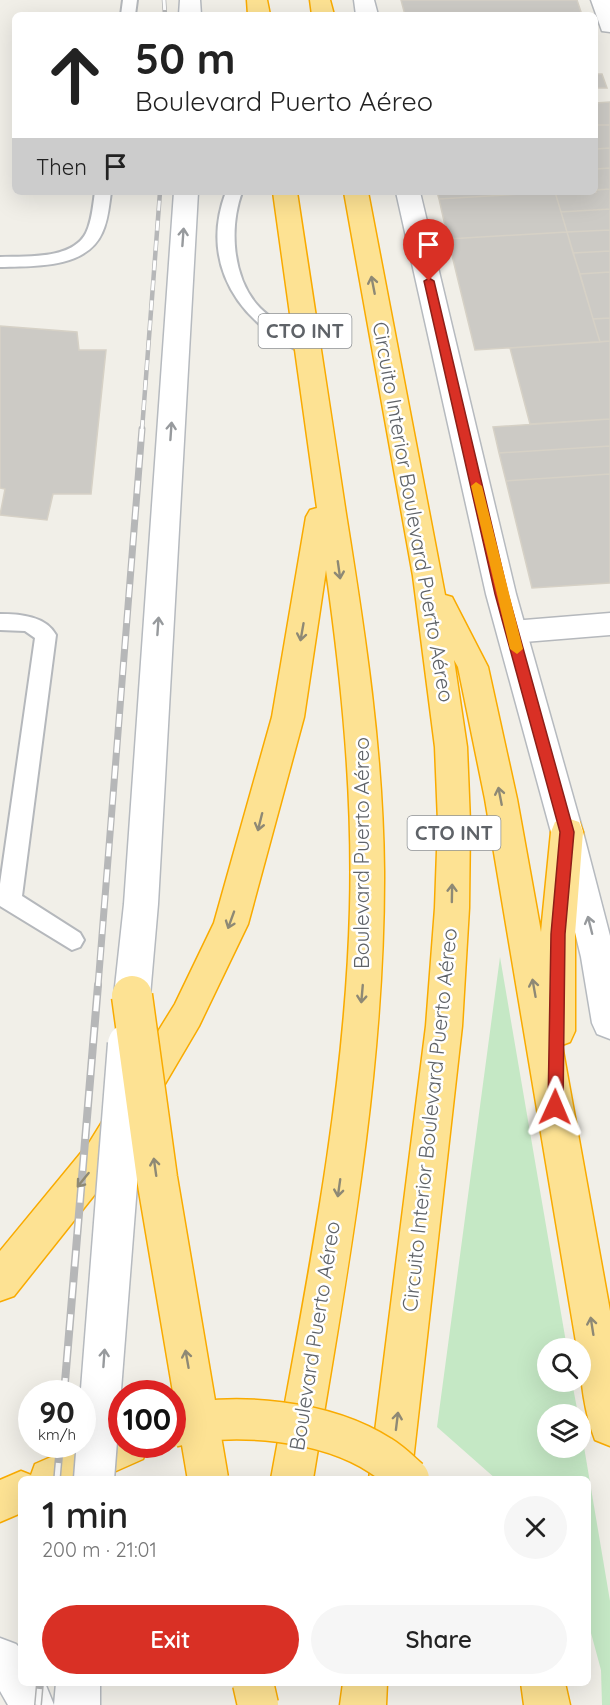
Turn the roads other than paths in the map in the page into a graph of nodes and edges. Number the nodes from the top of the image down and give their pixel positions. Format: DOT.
graph roads {
  1 [pos="601,0"];
  2 [pos="608,39"];
  3 [pos="103,195"];
  4 [pos="186,195"];
  5 [pos="233,195"];
  6 [pos="285,195"];
  7 [pos="357,195"];
  8 [pos="409,195"];
  9 [pos="0,262"];
  10 [pos="308,350"];
  11 [pos="325,471"];
  12 [pos="428,576"];
  13 [pos="0,622"];
  14 [pos="610,624"];
  15 [pos="512,632"];
  16 [pos="567,832"];
  17 [pos="5,897"];
  18 [pos="72,940"];
  19 [pos="604,956"];
  20 [pos="132,996"];
  21 [pos="610,1023"];
  22 [pos="555,1107"];
  23 [pos="0,1282"];
  24 [pos="186,1425"];
  25 [pos="610,1425"];
  26 [pos="108,1453"];
  27 [pos="57,1476"];
  28 [pos="94,1476"];
  29 [pos="207,1476"];
  30 [pos="293,1476"];
  31 [pos="390,1476"];
  32 [pos="405,1476"];
  33 [pos="18,1493"];
  34 [pos="0,1501"];
  35 [pos="0,1660"];
  36 [pos="18,1677"];
  37 [pos="22,1686"];
  38 [pos="78,1686"];
  39 [pos="255,1686"];
  40 [pos="255,1686"];
  41 [pos="365,1686"];
  42 [pos="544,1686"];
  43 [pos="32,1705"];
  44 [pos="77,1705"];
  45 [pos="253,1705"];
  46 [pos="258,1705"];
  47 [pos="363,1705"];
  48 [pos="547,1705"];
  1 -- 2 [label="street"];
  3 -- 9 [label="lane"];
  20 -- 4 [label="street, one-way"];
  5 -- 10 [label="lane"];
  6 -- 10 [label="highway, Boulevard Puerto Aéreo / CTO INT"];
  12 -- 7 [label="highway, Circuito Interior Boulevard Puerto Aéreo / CTO INT, one-way"];
  8 -- 15 [label="street"];
  10 -- 11 [label="highway, Boulevard Puerto Aéreo / CTO INT"];
  11 -- 23 [label="highway, one-way, bridge"];
  11 -- 30 [label="highway, Boulevard Puerto Aéreo / CTO INT, one-way"];
  22 -- 12 [label="highway, one-way"];
  31 -- 12 [label="highway, Circuito Interior Boulevard Puerto Aéreo / CTO INT, one-way"];
  13 -- 17 [label="lane"];
  14 -- 15 [label="street"];
  15 -- 16 [label="street"];
  19 -- 16 [label="street, one-way"];
  16 -- 22 [label="highway"];
  17 -- 18 [label="lane"];
  19 -- 21 [label="street"];
  28 -- 20 [label="street, one-way, bridge"];
  29 -- 20 [label="highway, one-way, bridge"];
  25 -- 22 [label="highway, one-way"];
  24 -- 32 [label="highway, bridge"];
  26 -- 27 [label="highway"];
  33 -- 34 [label="highway"];
  35 -- 36 [label="street"];
  37 -- 43 [label="street"];
  38 -- 44 [label="street"];
  39 -- 45 [label="highway"];
  40 -- 46 [label="highway, bridge"];
  41 -- 47 [label="highway"];
  42 -- 48 [label="highway"];
}
